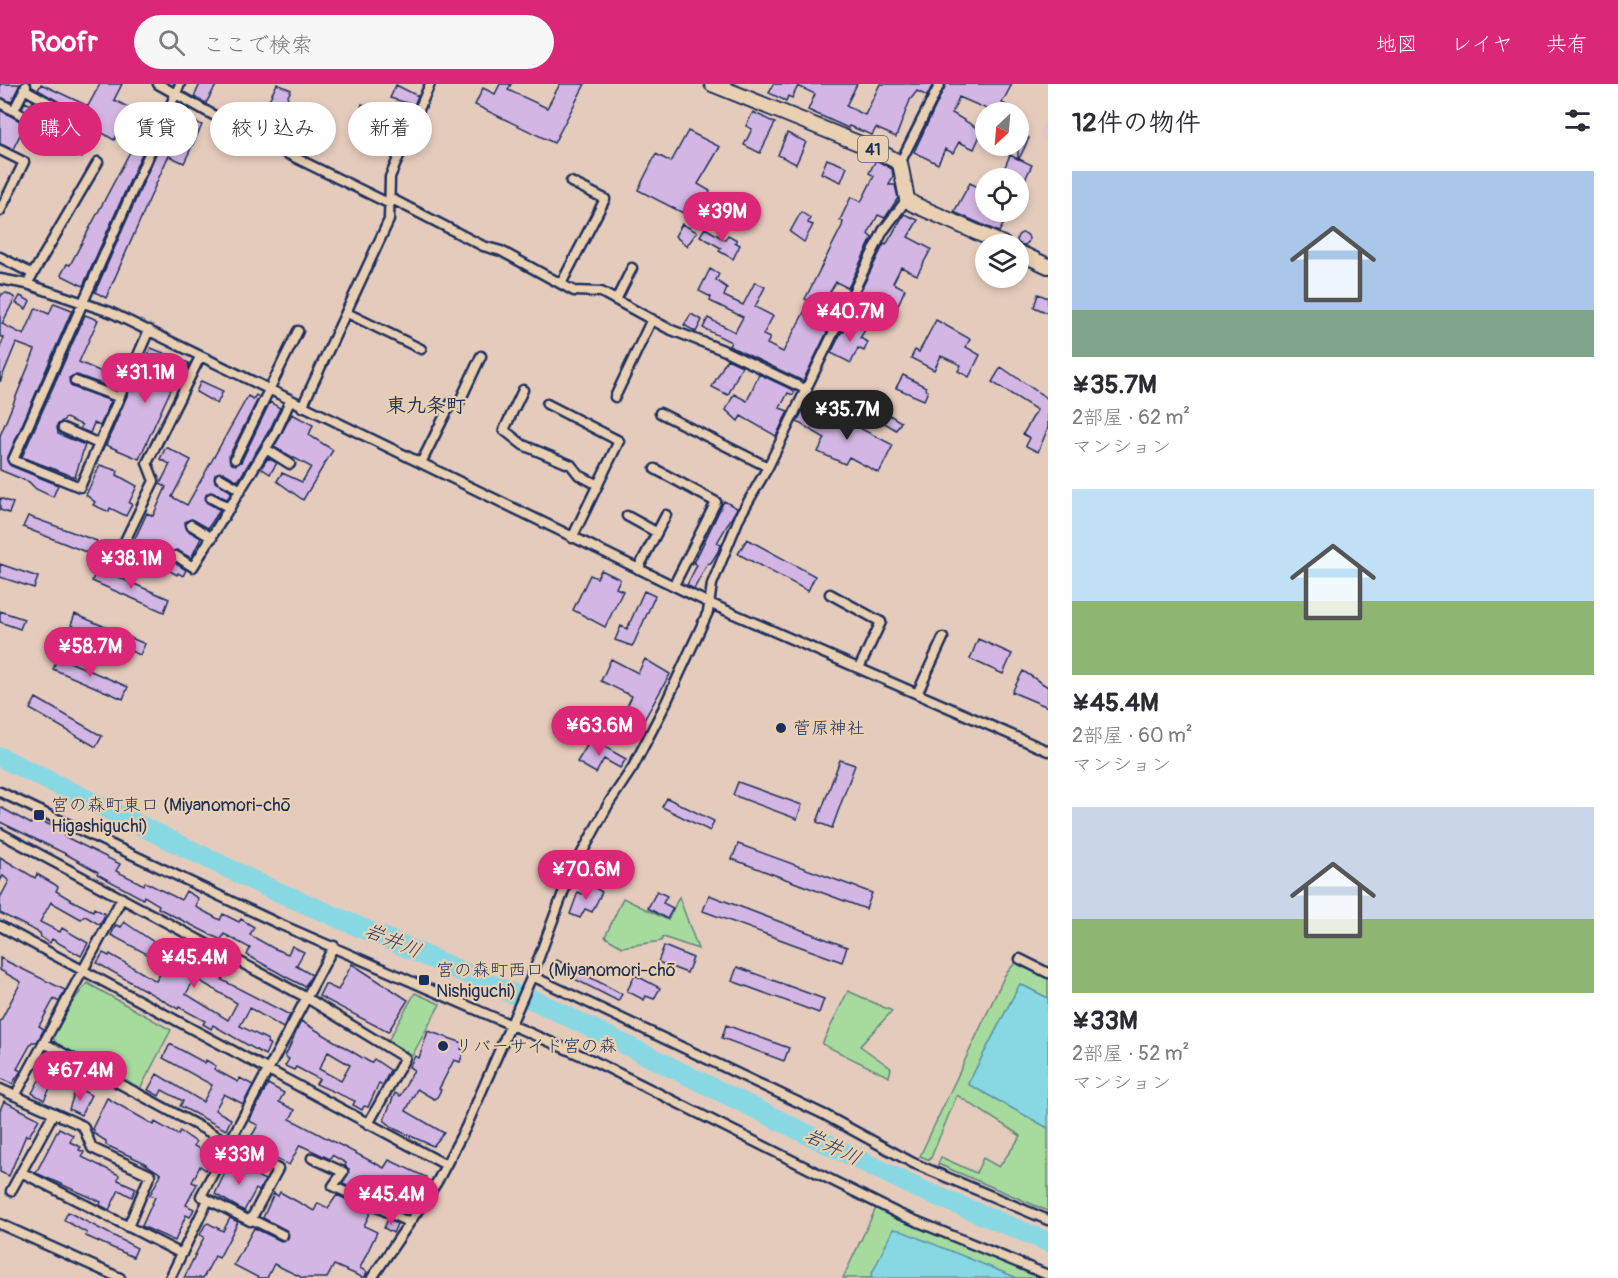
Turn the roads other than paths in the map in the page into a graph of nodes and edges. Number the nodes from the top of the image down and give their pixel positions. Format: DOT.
graph roads {
  1 [pos="158,84"];
  2 [pos="180,84"];
  3 [pos="430,84"];
  4 [pos="712,84"];
  5 [pos="940,84"];
  6 [pos="26,86"];
  7 [pos="176,93"];
  8 [pos="0,103"];
  9 [pos="14,110"];
  10 [pos="0,150"];
  11 [pos="98,162"];
  12 [pos="900,163"];
  13 [pos="571,182"];
  14 [pos="4,194"];
  15 [pos="907,199"];
  16 [pos="390,201"];
  17 [pos="0,211"];
  18 [pos="980,234"];
  19 [pos="0,257"];
  20 [pos="1029,257"];
  21 [pos="1048,266"];
  22 [pos="632,268"];
  23 [pos="33,274"];
  24 [pos="0,279"];
  25 [pos="27,284"];
  26 [pos="561,284"];
  27 [pos="616,300"];
  28 [pos="84,302"];
  29 [pos="347,313"];
  30 [pos="652,319"];
  31 [pos="148,330"];
  32 [pos="298,331"];
  33 [pos="421,349"];
  34 [pos="481,356"];
  35 [pos="200,357"];
  36 [pos="75,381"];
  37 [pos="523,390"];
  38 [pos="807,390"];
  39 [pos="270,391"];
  40 [pos="118,397"];
  41 [pos="615,397"];
  42 [pos="290,401"];
  43 [pos="547,404"];
  44 [pos="302,407"];
  45 [pos="660,413"];
  46 [pos="63,428"];
  47 [pos="99,444"];
  48 [pos="266,449"];
  49 [pos="235,459"];
  50 [pos="290,464"];
  51 [pos="421,464"];
  52 [pos="768,467"];
  53 [pos="655,470"];
  54 [pos="220,478"];
  55 [pos="598,486"];
  56 [pos="241,489"];
  57 [pos="212,498"];
  58 [pos="230,508"];
  59 [pos="666,515"];
  60 [pos="627,516"];
  61 [pos="191,525"];
  62 [pos="656,532"];
  63 [pos="212,538"];
  64 [pos="572,538"];
  65 [pos="123,544"];
  66 [pos="176,556"];
  67 [pos="638,569"];
  68 [pos="674,585"];
  69 [pos="830,594"];
  70 [pos="709,603"];
  71 [pos="943,638"];
  72 [pos="859,668"];
  73 [pos="917,694"];
  74 [pos="1048,750"];
  75 [pos="0,792"];
  76 [pos="0,833"];
  77 [pos="122,898"];
  78 [pos="0,926"];
  79 [pos="334,946"];
  80 [pos="1020,959"];
  81 [pos="83,970"];
  82 [pos="1048,973"];
  83 [pos="531,979"];
  84 [pos="307,998"];
  85 [pos="513,1021"];
  86 [pos="44,1043"];
  87 [pos="268,1069"];
  88 [pos="0,1089"];
  89 [pos="15,1096"];
  90 [pos="53,1114"];
  91 [pos="368,1124"];
  92 [pos="228,1143"];
  93 [pos="312,1158"];
  94 [pos="446,1166"];
  95 [pos="21,1172"];
  96 [pos="11,1191"];
  97 [pos="208,1200"];
  98 [pos="251,1219"];
  99 [pos="1048,1220"];
  100 [pos="408,1222"];
  101 [pos="0,1224"];
  102 [pos="128,1227"];
  103 [pos="283,1235"];
  104 [pos="182,1254"];
  105 [pos="1048,1275"];
  106 [pos="120,1278"];
  107 [pos="170,1278"];
  108 [pos="372,1278"];
  1 -- 7 [label="street"];
  2 -- 7 [label="street"];
  3 -- 16 [label="street"];
  4 -- 12 [label="main road, 41"];
  5 -- 12 [label="street"];
  6 -- 9 [label="street"];
  6 -- 9 [label="street"];
  7 -- 16 [label="street"];
  7 -- 28 [label="street"];
  8 -- 9 [label="street"];
  10 -- 14 [label="street"];
  11 -- 23 [label="street"];
  12 -- 15 [label="main road, 41"];
  13 -- 26 [label="street"];
  14 -- 17 [label="street"];
  15 -- 18 [label="main road"];
  15 -- 38 [label="street"];
  16 -- 26 [label="street"];
  16 -- 29 [label="street"];
  19 -- 23 [label="street"];
  20 -- 21 [label="main road"];
  22 -- 27 [label="street"];
  23 -- 25 [label="street"];
  24 -- 25 [label="street"];
  25 -- 28 [label="street"];
  26 -- 27 [label="street"];
  27 -- 30 [label="street"];
  28 -- 31 [label="street"];
  28 -- 47 [label="street"];
  29 -- 33 [label="street"];
  29 -- 44 [label="street"];
  30 -- 38 [label="street"];
  30 -- 41 [label="street"];
  31 -- 35 [label="street"];
  31 -- 40 [label="street"];
  32 -- 39 [label="street"];
  34 -- 51 [label="street"];
  35 -- 39 [label="street"];
  35 -- 65 [label="street"];
  36 -- 40 [label="street"];
  37 -- 55 [label="street"];
  38 -- 52 [label="street"];
  39 -- 42 [label="street"];
  39 -- 49 [label="street"];
  40 -- 47 [label="street"];
  42 -- 44 [label="street"];
  42 -- 48 [label="street"];
  43 -- 55 [label="street"];
  44 -- 51 [label="street"];
  45 -- 52 [label="street"];
  46 -- 47 [label="street"];
  48 -- 50 [label="street"];
  48 -- 56 [label="street"];
  51 -- 64 [label="street"];
  52 -- 70 [label="street"];
  53 -- 68 [label="street"];
  54 -- 56 [label="street"];
  55 -- 64 [label="street"];
  56 -- 58 [label="street"];
  57 -- 58 [label="street"];
  58 -- 63 [label="street"];
  59 -- 62 [label="street"];
  60 -- 62 [label="street"];
  61 -- 63 [label="street"];
  62 -- 67 [label="street"];
  63 -- 66 [label="street"];
  64 -- 67 [label="street"];
  67 -- 68 [label="street"];
  68 -- 70 [label="street"];
  69 -- 72 [label="street"];
  70 -- 72 [label="street"];
  70 -- 83 [label="street"];
  71 -- 73 [label="street"];
  72 -- 73 [label="street"];
  73 -- 74 [label="street"];
  75 -- 79 [label="street"];
  76 -- 77 [label="street"];
  77 -- 81 [label="street"];
  77 -- 84 [label="street"];
  78 -- 81 [label="street"];
  79 -- 84 [label="street"];
  79 -- 85 [label="street"];
  80 -- 82 [label="street"];
  81 -- 86 [label="street"];
  81 -- 87 [label="street"];
  83 -- 85 [label="street"];
  83 -- 99 [label="street"];
  84 -- 87 [label="street"];
  84 -- 91 [label="street"];
  85 -- 94 [label="street"];
  85 -- 105 [label="street"];
  86 -- 89 [label="street"];
  86 -- 92 [label="street"];
  87 -- 91 [label="street"];
  87 -- 92 [label="street"];
  88 -- 89 [label="street"];
  89 -- 90 [label="street"];
  90 -- 95 [label="street"];
  90 -- 102 [label="street"];
  91 -- 94 [label="street"];
  92 -- 97 [label="street"];
  92 -- 98 [label="street"];
  93 -- 100 [label="street"];
  94 -- 100 [label="street"];
  95 -- 96 [label="street"];
  95 -- 102 [label="street"];
  97 -- 98 [label="street"];
  97 -- 104 [label="street"];
  98 -- 103 [label="street"];
  100 -- 108 [label="street"];
  101 -- 106 [label="street"];
  102 -- 104 [label="street"];
  104 -- 107 [label="street"];
}
